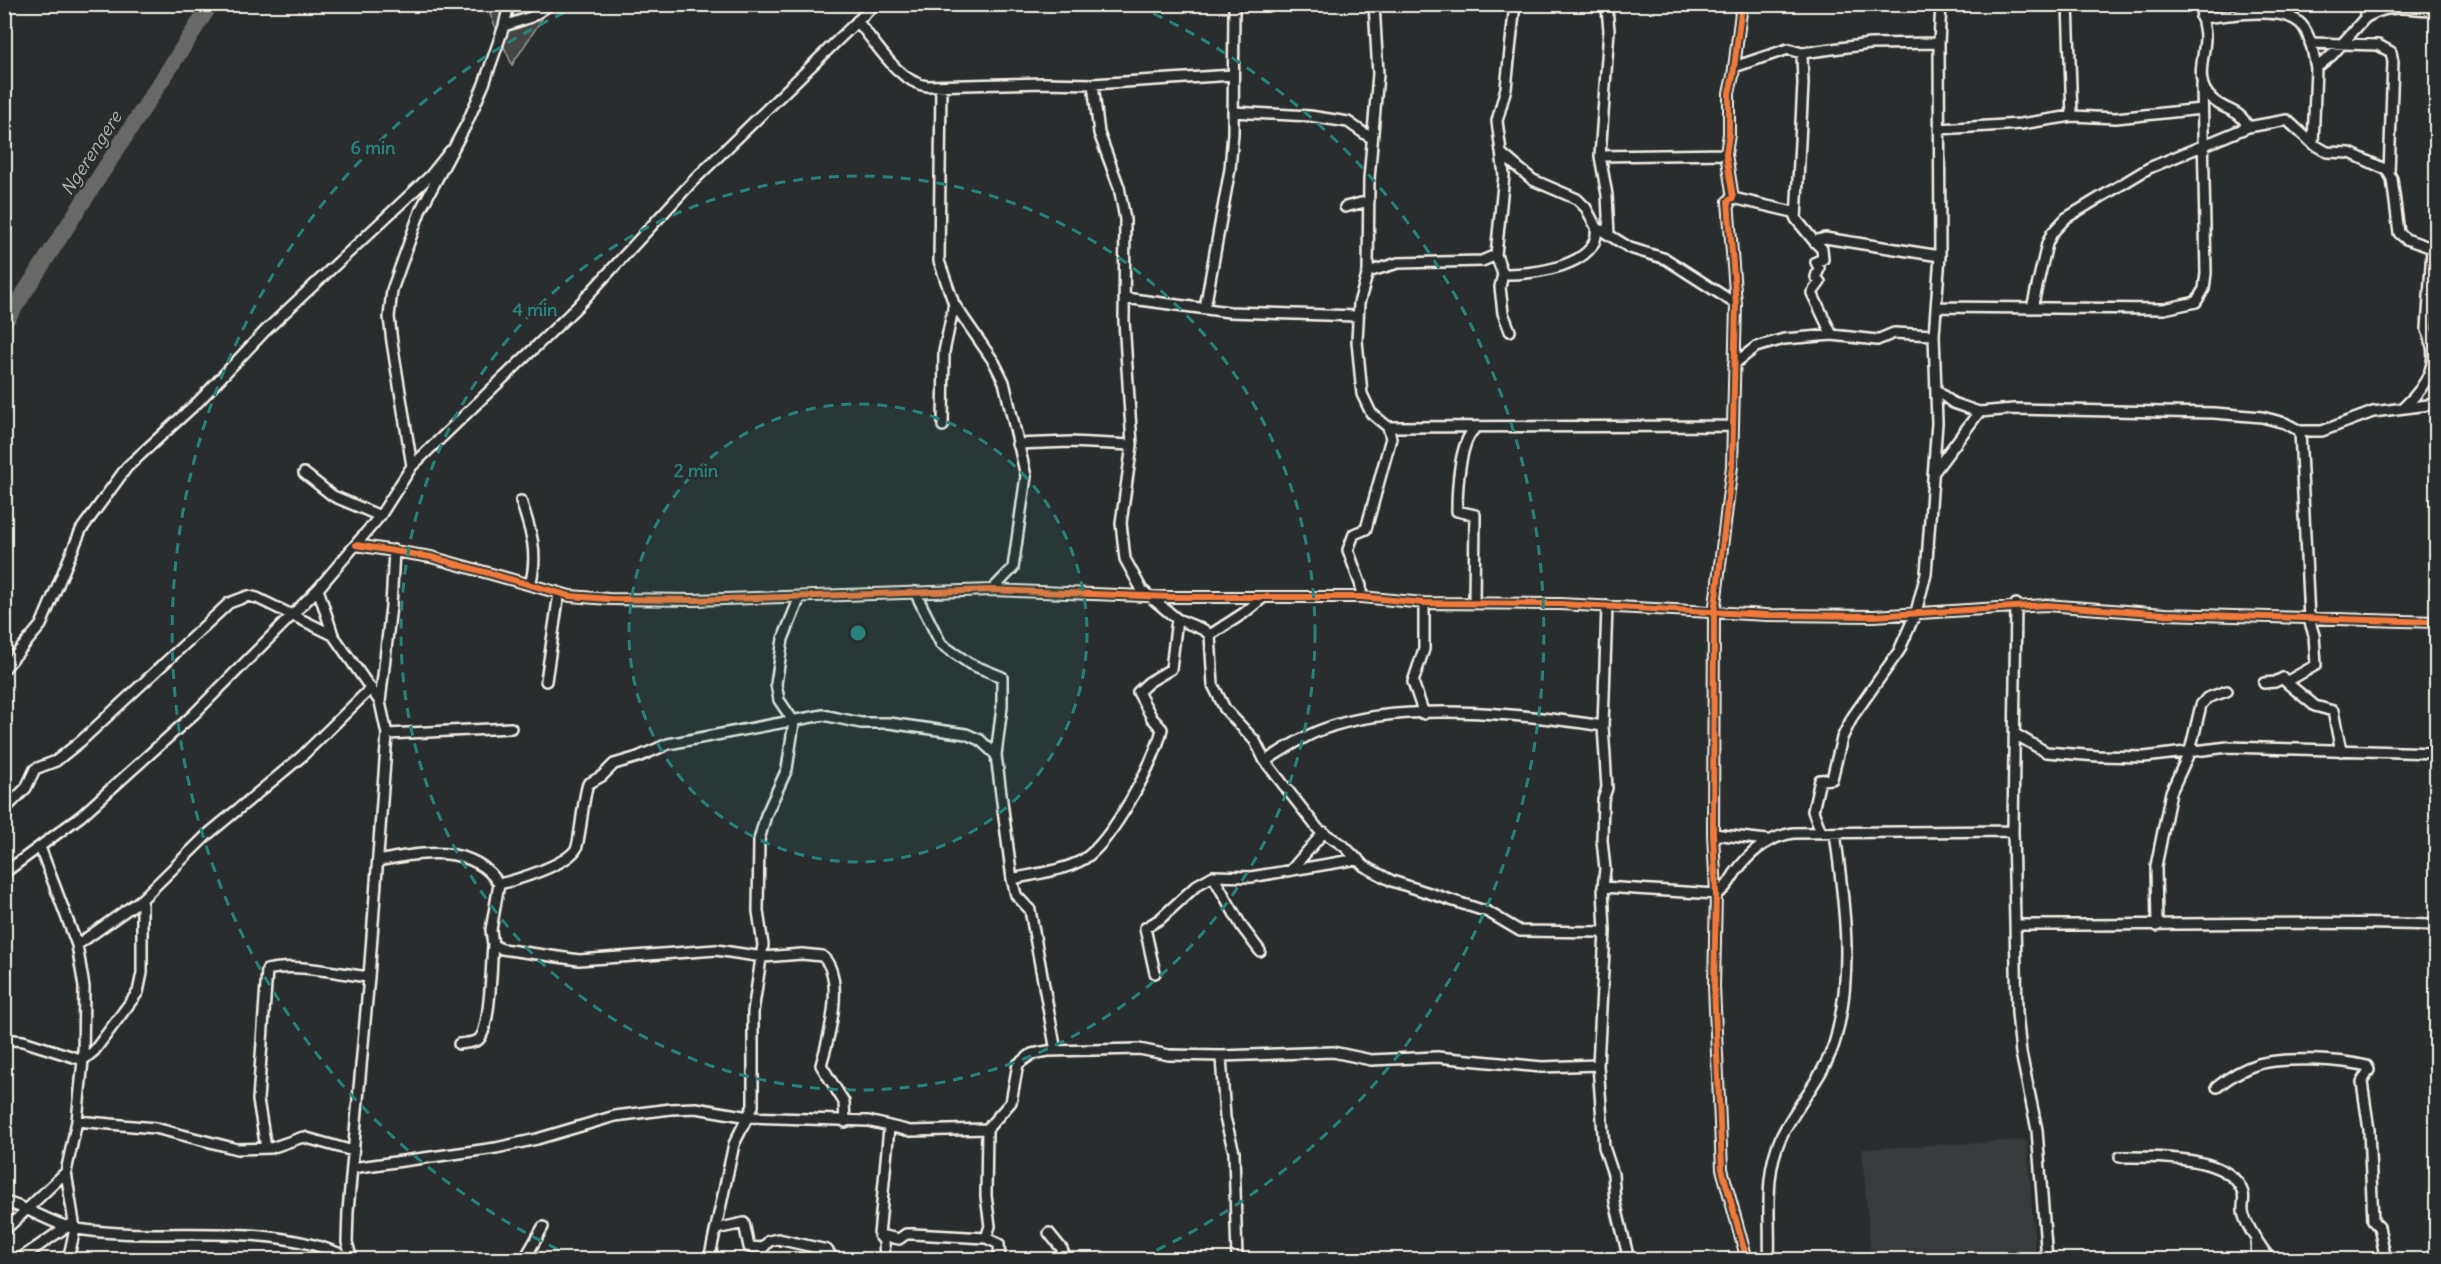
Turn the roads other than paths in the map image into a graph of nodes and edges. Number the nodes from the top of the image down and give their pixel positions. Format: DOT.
graph roads {
  1 [pos="509,4"];
  2 [pos="551,4"];
  3 [pos="875,4"];
  4 [pos="1234,4"];
  5 [pos="1374,4"];
  6 [pos="1515,4"];
  7 [pos="1604,4"];
  8 [pos="1742,4"];
  9 [pos="1941,4"];
  10 [pos="2068,4"];
  11 [pos="2201,4"];
  12 [pos="2365,4"];
  13 [pos="2436,10"];
  14 [pos="2201,18"];
  15 [pos="2365,18"];
  16 [pos="857,21"];
  17 [pos="504,26"];
  18 [pos="1939,43"];
  19 [pos="2310,43"];
  20 [pos="2343,43"];
  21 [pos="1802,53"];
  22 [pos="1734,67"];
  23 [pos="2316,68"];
  24 [pos="1233,75"];
  25 [pos="1093,84"];
  26 [pos="2202,85"];
  27 [pos="941,86"];
  28 [pos="2201,110"];
  29 [pos="1233,112"];
  30 [pos="2072,116"];
  31 [pos="2248,127"];
  32 [pos="1939,129"];
  33 [pos="1368,136"];
  34 [pos="2313,144"];
  35 [pos="2202,145"];
  36 [pos="450,151"];
  37 [pos="1726,154"];
  38 [pos="1503,155"];
  39 [pos="1600,156"];
  40 [pos="2390,173"];
  41 [pos="1733,198"];
  42 [pos="1368,201"];
  43 [pos="1345,207"];
  44 [pos="1796,219"];
  45 [pos="1596,227"];
  46 [pos="1609,235"];
  47 [pos="1814,241"];
  48 [pos="2434,247"];
  49 [pos="1496,255"];
  50 [pos="1940,256"];
  51 [pos="1368,272"];
  52 [pos="1503,274"];
  53 [pos="1125,298"];
  54 [pos="954,304"];
  55 [pos="1736,304"];
  56 [pos="1937,307"];
  57 [pos="1205,308"];
  58 [pos="2032,308"];
  59 [pos="1357,316"];
  60 [pos="1510,331"];
  61 [pos="1832,335"];
  62 [pos="1934,335"];
  63 [pos="1734,364"];
  64 [pos="1937,391"];
  65 [pos="2436,404"];
  66 [pos="2404,406"];
  67 [pos="1979,412"];
  68 [pos="943,426"];
  69 [pos="1732,426"];
  70 [pos="1388,427"];
  71 [pos="1477,427"];
  72 [pos="2300,431"];
  73 [pos="1017,444"];
  74 [pos="1132,445"];
  75 [pos="412,466"];
  76 [pos="304,473"];
  77 [pos="1933,473"];
  78 [pos="521,501"];
  79 [pos="380,516"];
  80 [pos="356,545"];
  81 [pos="394,550"];
  82 [pos="530,585"];
  83 [pos="318,589"];
  84 [pos="992,590"];
  85 [pos="915,592"];
  86 [pos="560,593"];
  87 [pos="1148,596"];
  88 [pos="800,597"];
  89 [pos="1264,597"];
  90 [pos="1361,597"];
  91 [pos="1474,602"];
  92 [pos="1424,603"];
  93 [pos="2016,604"];
  94 [pos="1607,606"];
  95 [pos="1916,612"];
  96 [pos="1713,614"];
  97 [pos="291,615"];
  98 [pos="1177,619"];
  99 [pos="2309,619"];
  100 [pos="2436,622"];
  101 [pos="333,635"];
  102 [pos="1210,635"];
  103 [pos="4,669"];
  104 [pos="546,681"];
  105 [pos="2286,682"];
  106 [pos="2264,683"];
  107 [pos="371,688"];
  108 [pos="2227,691"];
  109 [pos="380,702"];
  110 [pos="1424,714"];
  111 [pos="794,722"];
  112 [pos="1602,726"];
  113 [pos="511,728"];
  114 [pos="387,734"];
  115 [pos="2015,734"];
  116 [pos="2190,751"];
  117 [pos="2341,752"];
  118 [pos="2436,753"];
  119 [pos="996,755"];
  120 [pos="1265,761"];
  121 [pos="4,810"];
  122 [pos="2013,831"];
  123 [pos="1324,832"];
  124 [pos="1821,832"];
  125 [pos="1835,833"];
  126 [pos="1713,834"];
  127 [pos="1767,840"];
  128 [pos="40,847"];
  129 [pos="1358,859"];
  130 [pos="378,861"];
  131 [pos="6,869"];
  132 [pos="1291,870"];
  133 [pos="1213,876"];
  134 [pos="1012,879"];
  135 [pos="499,884"];
  136 [pos="1603,887"];
  137 [pos="1716,894"];
  138 [pos="142,899"];
  139 [pos="2016,925"];
  140 [pos="2436,925"];
  141 [pos="2157,926"];
  142 [pos="1605,932"];
  143 [pos="77,945"];
  144 [pos="493,945"];
  145 [pos="1260,951"];
  146 [pos="763,957"];
  147 [pos="1155,973"];
  148 [pos="369,976"];
  149 [pos="4,1039"];
  150 [pos="459,1044"];
  151 [pos="1056,1051"];
  152 [pos="1221,1056"];
  153 [pos="83,1060"];
  154 [pos="1598,1065"];
  155 [pos="2217,1088"];
  156 [pos="750,1117"];
  157 [pos="77,1121"];
  158 [pos="844,1122"];
  159 [pos="889,1128"];
  160 [pos="987,1130"];
  161 [pos="266,1148"];
  162 [pos="353,1151"];
  163 [pos="2120,1157"];
  164 [pos="352,1168"];
  165 [pos="66,1172"];
  166 [pos="4,1202"];
  167 [pos="29,1209"];
  168 [pos="72,1227"];
  169 [pos="543,1227"];
  170 [pos="716,1229"];
  171 [pos="4,1231"];
  172 [pos="1050,1233"];
  173 [pos="879,1235"];
  174 [pos="2256,1236"];
  175 [pos="986,1238"];
  176 [pos="352,1259"];
  177 [pos="18,1260"];
  178 [pos="68,1260"];
  179 [pos="524,1260"];
  180 [pos="709,1260"];
  181 [pos="835,1260"];
  182 [pos="885,1260"];
  183 [pos="1000,1260"];
  184 [pos="1066,1260"];
  185 [pos="1237,1260"];
  186 [pos="1629,1260"];
  187 [pos="1747,1260"];
  188 [pos="1769,1260"];
  189 [pos="2047,1260"];
  190 [pos="2257,1260"];
  191 [pos="2271,1260"];
  192 [pos="2386,1260"];
  1 -- 17 [label="street"];
  2 -- 17 [label="street"];
  3 -- 16 [label="street"];
  4 -- 24 [label="street"];
  5 -- 42 [label="street"];
  6 -- 38 [label="street"];
  7 -- 39 [label="street"];
  8 -- 22 [label="street"];
  9 -- 18 [label="street"];
  10 -- 30 [label="street"];
  11 -- 14 [label="street"];
  12 -- 15 [label="street"];
  13 -- 15 [label="street"];
  14 -- 19 [label="street"];
  14 -- 26 [label="street"];
  15 -- 20 [label="street"];
  16 -- 27 [label="street"];
  16 -- 75 [label="street"];
  17 -- 36 [label="street"];
  18 -- 21 [label="street"];
  18 -- 32 [label="street"];
  19 -- 20 [label="street"];
  19 -- 23 [label="street"];
  20 -- 23 [label="street"];
  20 -- 40 [label="street"];
  21 -- 22 [label="street"];
  21 -- 44 [label="street"];
  22 -- 37 [label="street"];
  23 -- 34 [label="street"];
  24 -- 25 [label="street"];
  24 -- 29 [label="street"];
  25 -- 27 [label="street"];
  25 -- 53 [label="street"];
  26 -- 28 [label="street"];
  26 -- 31 [label="street"];
  27 -- 54 [label="street"];
  28 -- 30 [label="street"];
  28 -- 35 [label="street"];
  29 -- 33 [label="street"];
  29 -- 57 [label="street"];
  30 -- 32 [label="street"];
  31 -- 34 [label="street"];
  31 -- 35 [label="street"];
  32 -- 50 [label="street"];
  34 -- 40 [label="street"];
  35 -- 58 [label="street"];
  35 -- 58 [label="street"];
  36 -- 75 [label="street"];
  36 -- 103 [label="street"];
  37 -- 39 [label="street"];
  37 -- 41 [label="street"];
  38 -- 45 [label="street"];
  38 -- 49 [label="street"];
  39 -- 46 [label="street"];
  40 -- 48 [label="street"];
  41 -- 44 [label="street"];
  41 -- 55 [label="street"];
  42 -- 43 [label="street"];
  42 -- 51 [label="street"];
  44 -- 47 [label="street"];
  45 -- 46 [label="street"];
  45 -- 52 [label="street"];
  46 -- 55 [label="street"];
  47 -- 50 [label="street"];
  47 -- 61 [label="street"];
  48 -- 66 [label="street"];
  49 -- 51 [label="street"];
  49 -- 52 [label="street"];
  50 -- 56 [label="street"];
  51 -- 59 [label="street"];
  52 -- 60 [label="street"];
  53 -- 57 [label="street"];
  53 -- 74 [label="street"];
  54 -- 68 [label="street"];
  54 -- 73 [label="street"];
  55 -- 63 [label="street"];
  56 -- 58 [label="street"];
  56 -- 62 [label="street"];
  57 -- 59 [label="street"];
  59 -- 70 [label="street"];
  61 -- 62 [label="street"];
  61 -- 63 [label="street"];
  62 -- 64 [label="street"];
  63 -- 69 [label="street"];
  64 -- 67 [label="street"];
  64 -- 77 [label="street"];
  65 -- 66 [label="street"];
  66 -- 72 [label="street"];
  67 -- 72 [label="street"];
  67 -- 77 [label="street"];
  69 -- 71 [label="street"];
  69 -- 96 [label="street"];
  70 -- 71 [label="street"];
  70 -- 90 [label="street"];
  71 -- 91 [label="street"];
  72 -- 99 [label="street"];
  73 -- 74 [label="street"];
  73 -- 84 [label="street"];
  74 -- 87 [label="street"];
  75 -- 79 [label="street"];
  76 -- 79 [label="street"];
  77 -- 95 [label="street"];
  78 -- 82 [label="street"];
  79 -- 80 [label="street"];
  80 -- 81 [label="street"];
  80 -- 83 [label="street"];
  81 -- 82 [label="street"];
  81 -- 109 [label="street"];
  82 -- 86 [label="street"];
  83 -- 97 [label="street"];
  83 -- 101 [label="street"];
  84 -- 85 [label="street"];
  84 -- 87 [label="street"];
  85 -- 88 [label="street"];
  85 -- 119 [label="street"];
  86 -- 88 [label="street"];
  86 -- 104 [label="street"];
  87 -- 89 [label="street"];
  87 -- 98 [label="street"];
  88 -- 111 [label="street"];
  89 -- 90 [label="street"];
  89 -- 102 [label="street"];
  90 -- 92 [label="street"];
  91 -- 92 [label="street"];
  91 -- 94 [label="street"];
  92 -- 110 [label="street"];
  93 -- 95 [label="street"];
  93 -- 99 [label="street"];
  93 -- 115 [label="street"];
  94 -- 96 [label="street"];
  94 -- 112 [label="street"];
  95 -- 96 [label="street"];
  95 -- 124 [label="street"];
  96 -- 126 [label="street"];
  97 -- 101 [label="street"];
  97 -- 121 [label="street"];
  97 -- 128 [label="street"];
  98 -- 102 [label="street"];
  98 -- 134 [label="street"];
  99 -- 100 [label="street"];
  99 -- 105 [label="street"];
  101 -- 107 [label="street"];
  102 -- 120 [label="street"];
  105 -- 106 [label="street"];
  105 -- 117 [label="street"];
  107 -- 109 [label="street"];
  107 -- 138 [label="street"];
  108 -- 116 [label="street"];
  109 -- 114 [label="street"];
  110 -- 112 [label="street"];
  110 -- 120 [label="street"];
  111 -- 119 [label="street"];
  111 -- 135 [label="street"];
  111 -- 146 [label="street"];
  112 -- 136 [label="street"];
  113 -- 114 [label="street"];
  114 -- 130 [label="street"];
  115 -- 116 [label="street"];
  115 -- 122 [label="street"];
  116 -- 117 [label="street"];
  116 -- 141 [label="street"];
  117 -- 118 [label="street"];
  119 -- 134 [label="street"];
  120 -- 123 [label="street"];
  122 -- 125 [label="street"];
  122 -- 139 [label="street"];
  123 -- 129 [label="street"];
  123 -- 132 [label="street"];
  124 -- 125 [label="street"];
  124 -- 127 [label="street"];
  125 -- 188 [label="street"];
  126 -- 127 [label="street"];
  126 -- 137 [label="street"];
  127 -- 137 [label="street"];
  128 -- 131 [label="street"];
  128 -- 143 [label="street"];
  129 -- 132 [label="street"];
  129 -- 142 [label="street"];
  130 -- 135 [label="street"];
  130 -- 148 [label="street"];
  132 -- 133 [label="street"];
  133 -- 145 [label="street"];
  133 -- 147 [label="street"];
  134 -- 151 [label="street"];
  135 -- 144 [label="street"];
  136 -- 137 [label="street"];
  136 -- 142 [label="street"];
  137 -- 187 [label="street"];
  138 -- 143 [label="street"];
  138 -- 153 [label="street"];
  139 -- 141 [label="street"];
  139 -- 189 [label="street"];
  140 -- 141 [label="street"];
  142 -- 154 [label="street"];
  143 -- 153 [label="street"];
  144 -- 146 [label="street"];
  144 -- 150 [label="street"];
  146 -- 156 [label="street"];
  146 -- 158 [label="street"];
  148 -- 161 [label="street"];
  148 -- 162 [label="street"];
  149 -- 153 [label="street"];
  151 -- 152 [label="street"];
  151 -- 160 [label="street"];
  152 -- 154 [label="street"];
  152 -- 185 [label="street"];
  153 -- 157 [label="street"];
  154 -- 186 [label="street"];
  155 -- 192 [label="street"];
  156 -- 158 [label="street"];
  156 -- 164 [label="street"];
  156 -- 170 [label="street"];
  157 -- 161 [label="street"];
  157 -- 165 [label="street"];
  158 -- 159 [label="street"];
  159 -- 160 [label="street"];
  159 -- 173 [label="street"];
  160 -- 175 [label="street"];
  161 -- 162 [label="street"];
  162 -- 164 [label="street"];
  163 -- 174 [label="street"];
  164 -- 176 [label="street"];
  165 -- 167 [label="street"];
  165 -- 168 [label="street"];
  166 -- 167 [label="street"];
  167 -- 168 [label="street"];
  167 -- 171 [label="street"];
  168 -- 176 [label="street"];
  168 -- 177 [label="street"];
  168 -- 178 [label="street"];
  169 -- 179 [label="street"];
  170 -- 180 [label="street"];
  170 -- 181 [label="street"];
  172 -- 184 [label="street"];
  173 -- 175 [label="street"];
  173 -- 182 [label="street"];
  174 -- 190 [label="street"];
  174 -- 191 [label="street"];
  175 -- 183 [label="street"];
}
